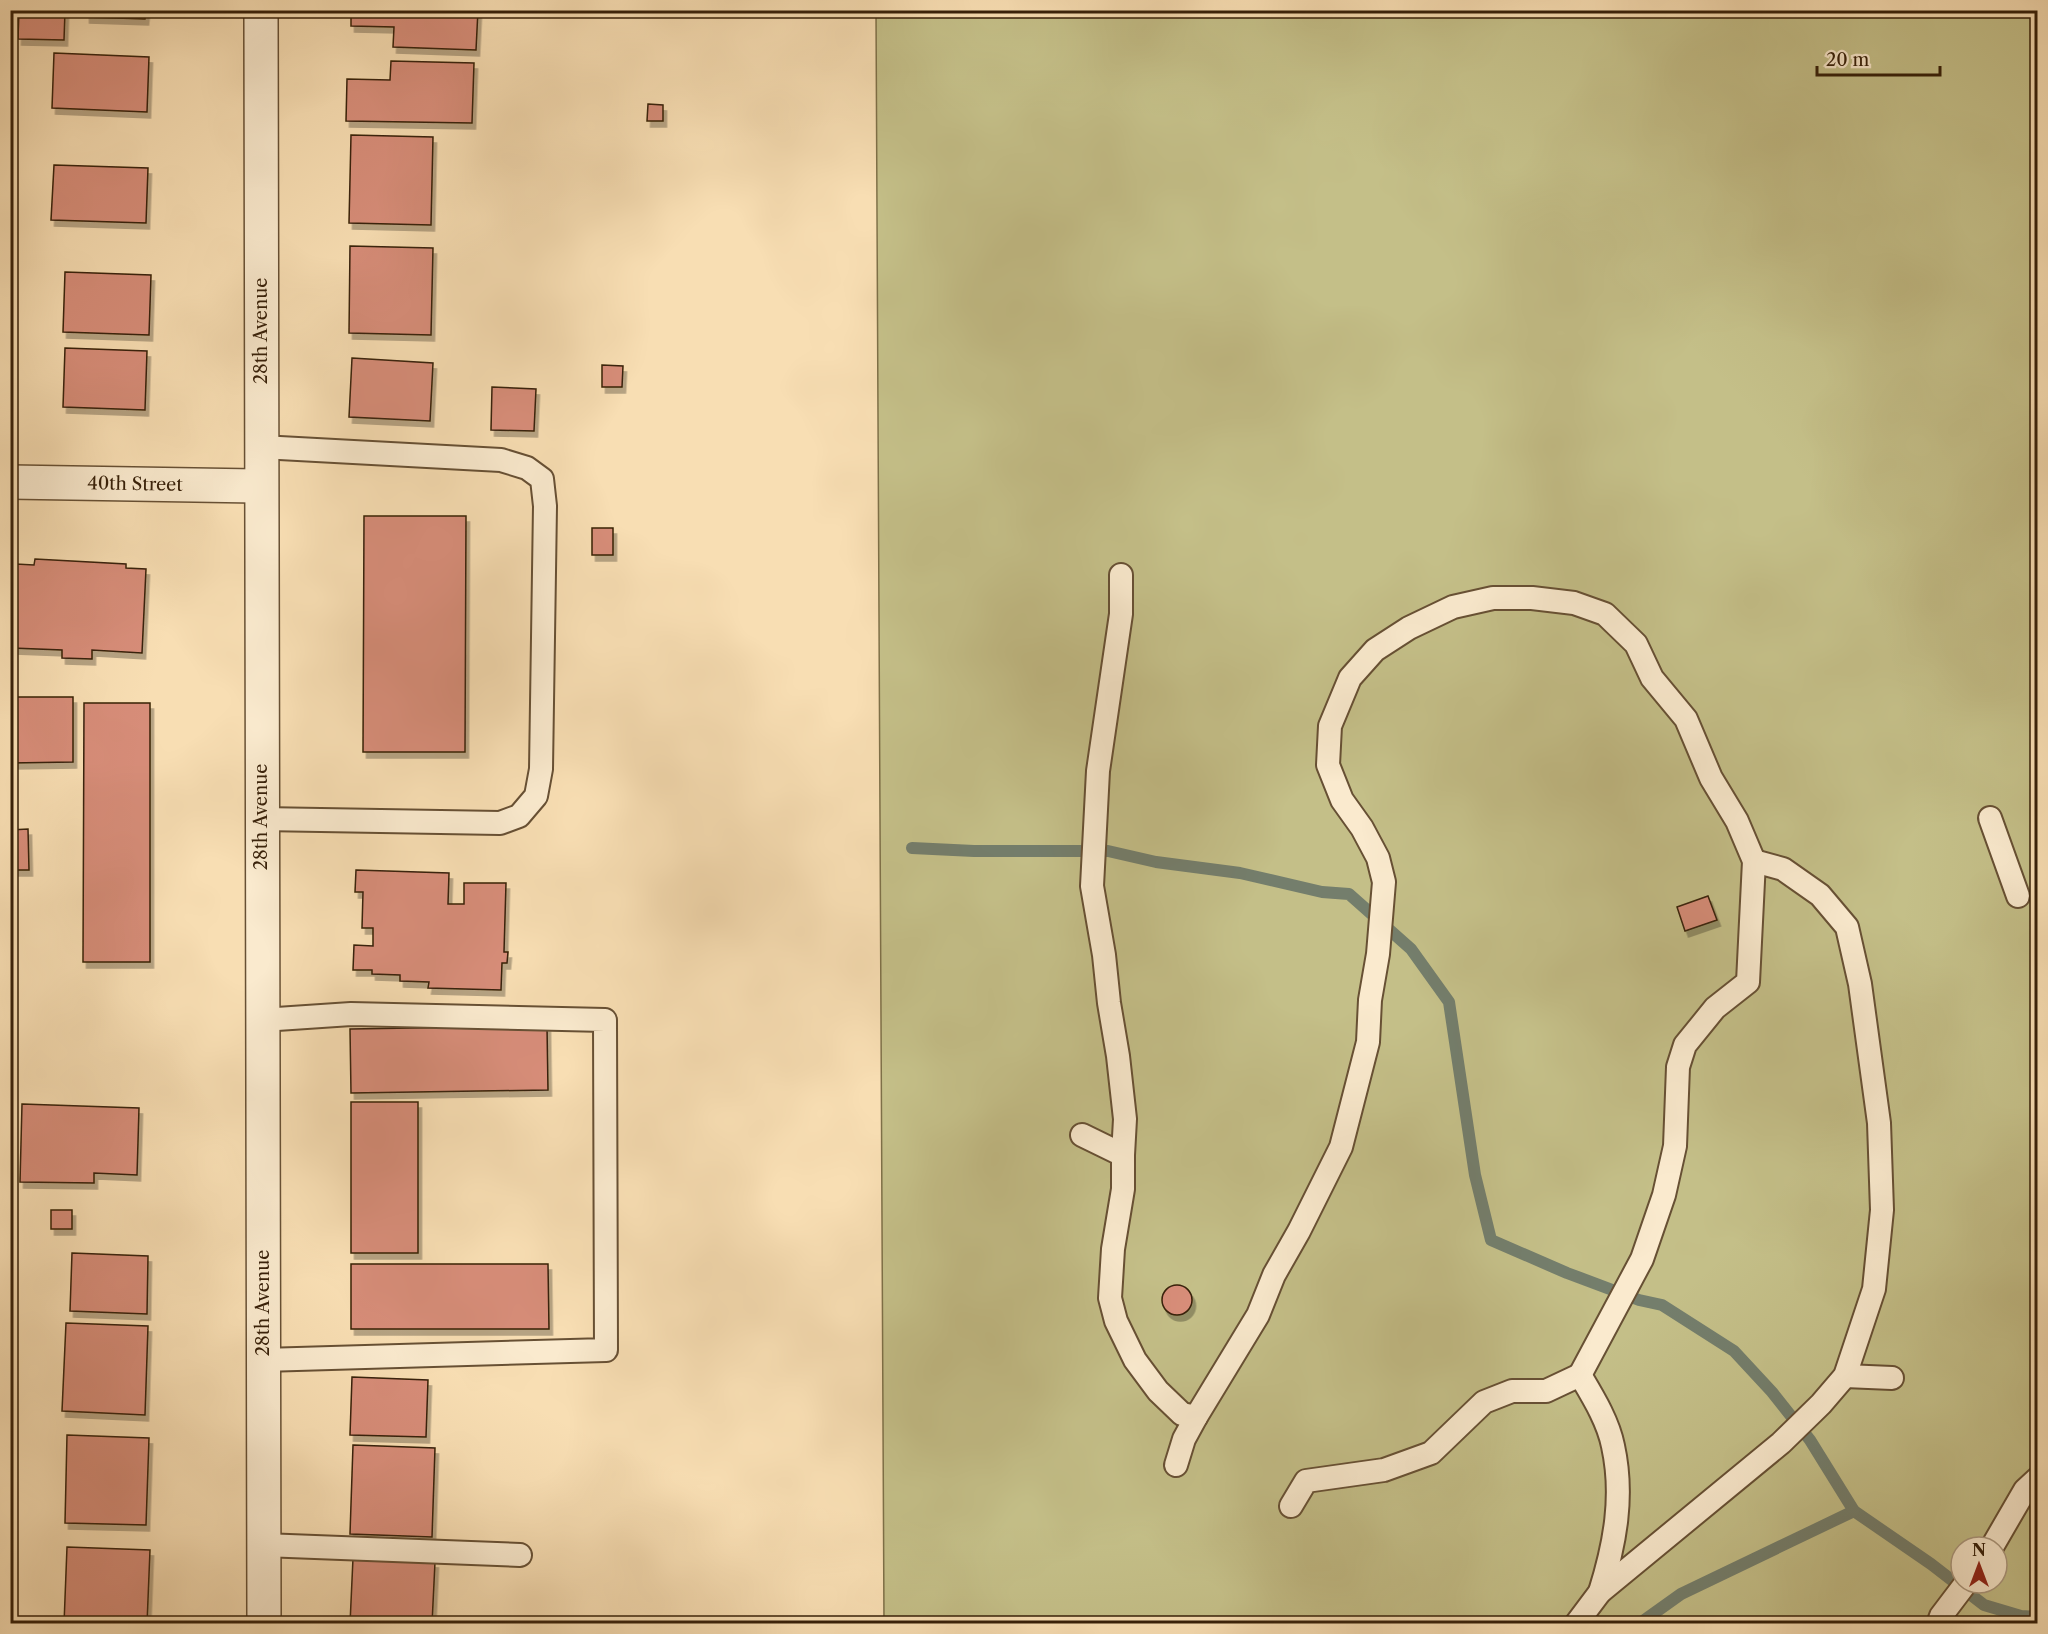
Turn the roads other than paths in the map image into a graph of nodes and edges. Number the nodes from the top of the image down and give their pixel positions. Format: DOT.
graph roads {
  1 [pos="261,10"];
  2 [pos="261,447"];
  3 [pos="10,482"];
  4 [pos="260,486"];
  5 [pos="1122,575"];
  6 [pos="1990,818"];
  7 [pos="261,819"];
  8 [pos="1754,861"];
  9 [pos="2018,896"];
  10 [pos="262,1020"];
  11 [pos="1082,1135"];
  12 [pos="1123,1155"];
  13 [pos="263,1360"];
  14 [pos="1580,1375"];
  15 [pos="1845,1376"];
  16 [pos="1892,1378"];
  17 [pos="1196,1417"];
  18 [pos="1176,1465"];
  19 [pos="2037,1478"];
  20 [pos="1291,1506"];
  21 [pos="1999,1535"];
  22 [pos="263,1545"];
  23 [pos="520,1555"];
  24 [pos="1600,1592"];
  25 [pos="1957,1595"];
  26 [pos="1939,1620"];
  27 [pos="264,1623"];
  28 [pos="1576,1623"];
  1 -- 2 [label="street, 28th Avenue"];
  2 -- 4 [label="street, 28th Avenue"];
  2 -- 7 [label="lane"];
  3 -- 4 [label="street, 40th Street"];
  4 -- 7 [label="street, 28th Avenue"];
  5 -- 12 [label="lane"];
  6 -- 9 [label="lane"];
  7 -- 10 [label="street, 28th Avenue"];
  8 -- 14 [label="lane"];
  8 -- 15 [label="lane"];
  8 -- 17 [label="lane"];
  10 -- 13 [label="street, 28th Avenue"];
  10 -- 13 [label="lane"];
  11 -- 12 [label="lane"];
  12 -- 17 [label="lane"];
  13 -- 22 [label="street, 28th Avenue"];
  14 -- 20 [label="lane"];
  14 -- 24 [label="lane"];
  15 -- 16 [label="lane"];
  15 -- 24 [label="lane"];
  17 -- 18 [label="lane"];
  19 -- 21 [label="lane"];
  22 -- 23 [label="lane"];
  22 -- 27 [label="street, 28th Avenue"];
  24 -- 28 [label="lane"];
  25 -- 26 [label="lane"];
}
